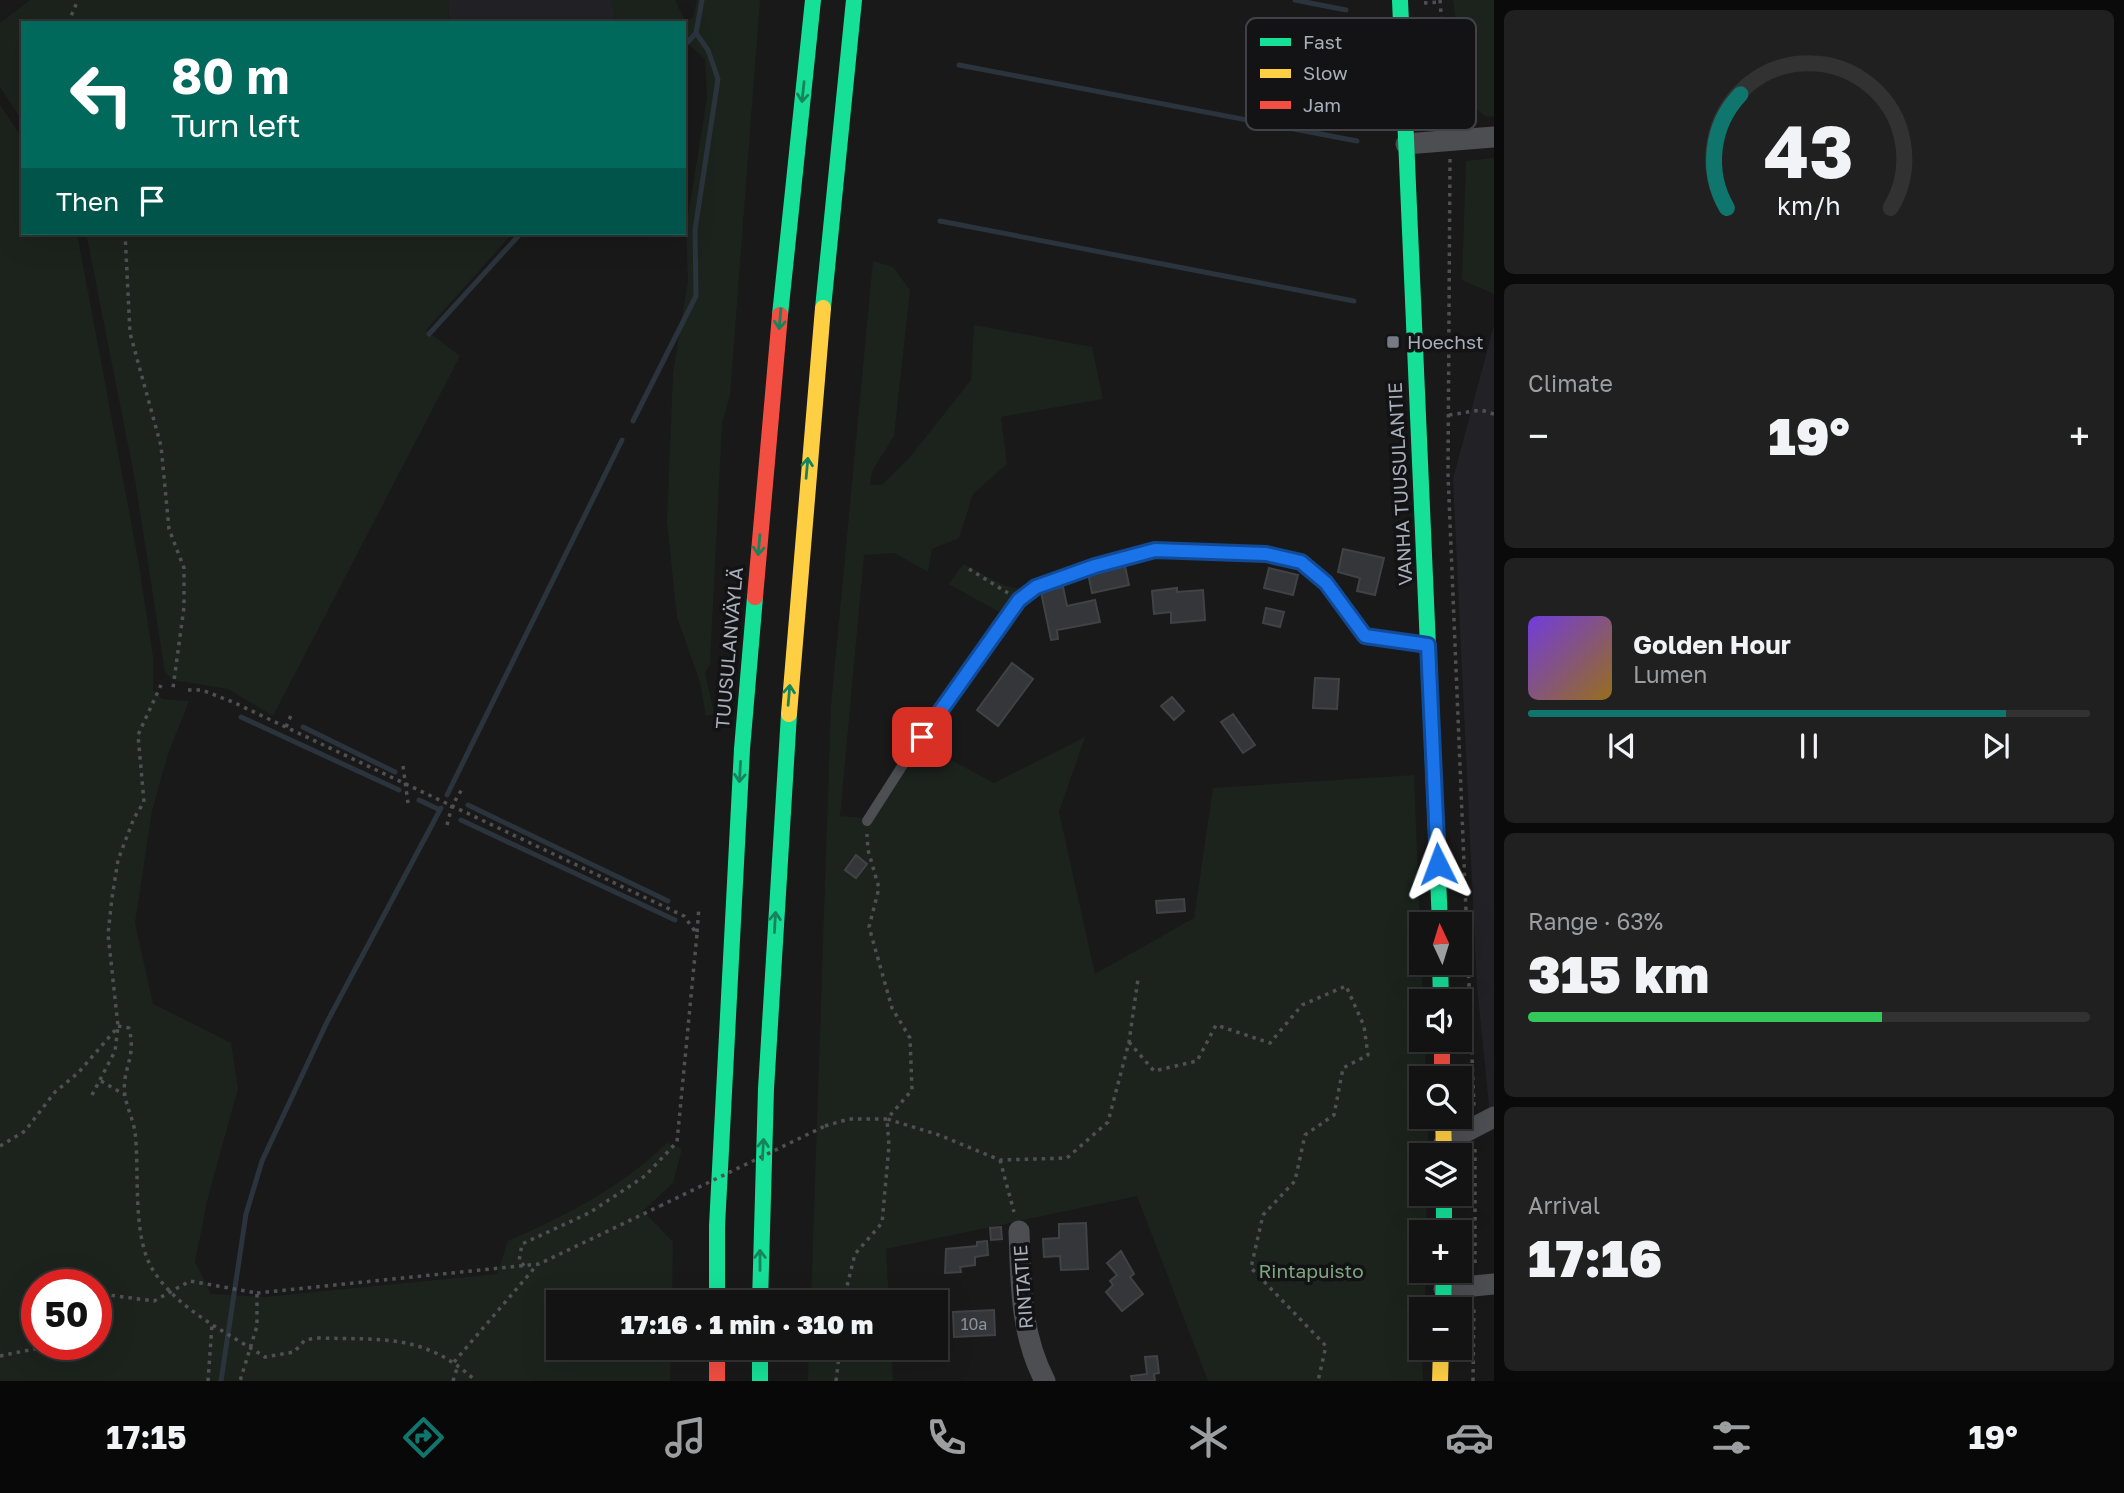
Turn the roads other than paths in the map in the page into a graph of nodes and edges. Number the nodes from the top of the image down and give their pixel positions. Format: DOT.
graph roads {
  1 [pos="805,0"];
  2 [pos="813,0"];
  3 [pos="854,0"];
  4 [pos="1400,0"];
  5 [pos="1401,18"];
  6 [pos="808,51"];
  7 [pos="1405,130"];
  8 [pos="1494,137"];
  9 [pos="1406,144"];
  10 [pos="1428,645"];
  11 [pos="867,821"];
  12 [pos="1439,912"];
  13 [pos="1494,1117"];
  14 [pos="1453,1143"];
  15 [pos="1019,1231"];
  16 [pos="1484,1285"];
  17 [pos="717,1290"];
  18 [pos="760,1290"];
  19 [pos="1444,1290"];
  20 [pos="717,1360"];
  21 [pos="760,1360"];
  22 [pos="1441,1360"];
  23 [pos="717,1381"];
  24 [pos="760,1381"];
  25 [pos="1045,1381"];
  26 [pos="1440,1381"];
  1 -- 6 [label="main road"];
  2 -- 6 [label="main road, TUUSULANVÄYLÄ"];
  18 -- 3 [label="main road, one-way"];
  4 -- 5 [label="main road, VANHA TUUSULANTIE"];
  6 -- 17 [label="main road, TUUSULANVÄYLÄ, one-way"];
  7 -- 9 [label="main road, VANHA TUUSULANTIE"];
  8 -- 9 [label="street"];
  9 -- 10 [label="main road, VANHA TUUSULANTIE"];
  10 -- 11 [label="lane"];
  10 -- 12 [label="main road, VANHA TUUSULANTIE"];
  13 -- 14 [label="street"];
  15 -- 25 [label="street, RINTATIE"];
  16 -- 19 [label="street"];
  20 -- 23 [label="main road"];
  21 -- 24 [label="main road"];
  22 -- 26 [label="main road"];
}
